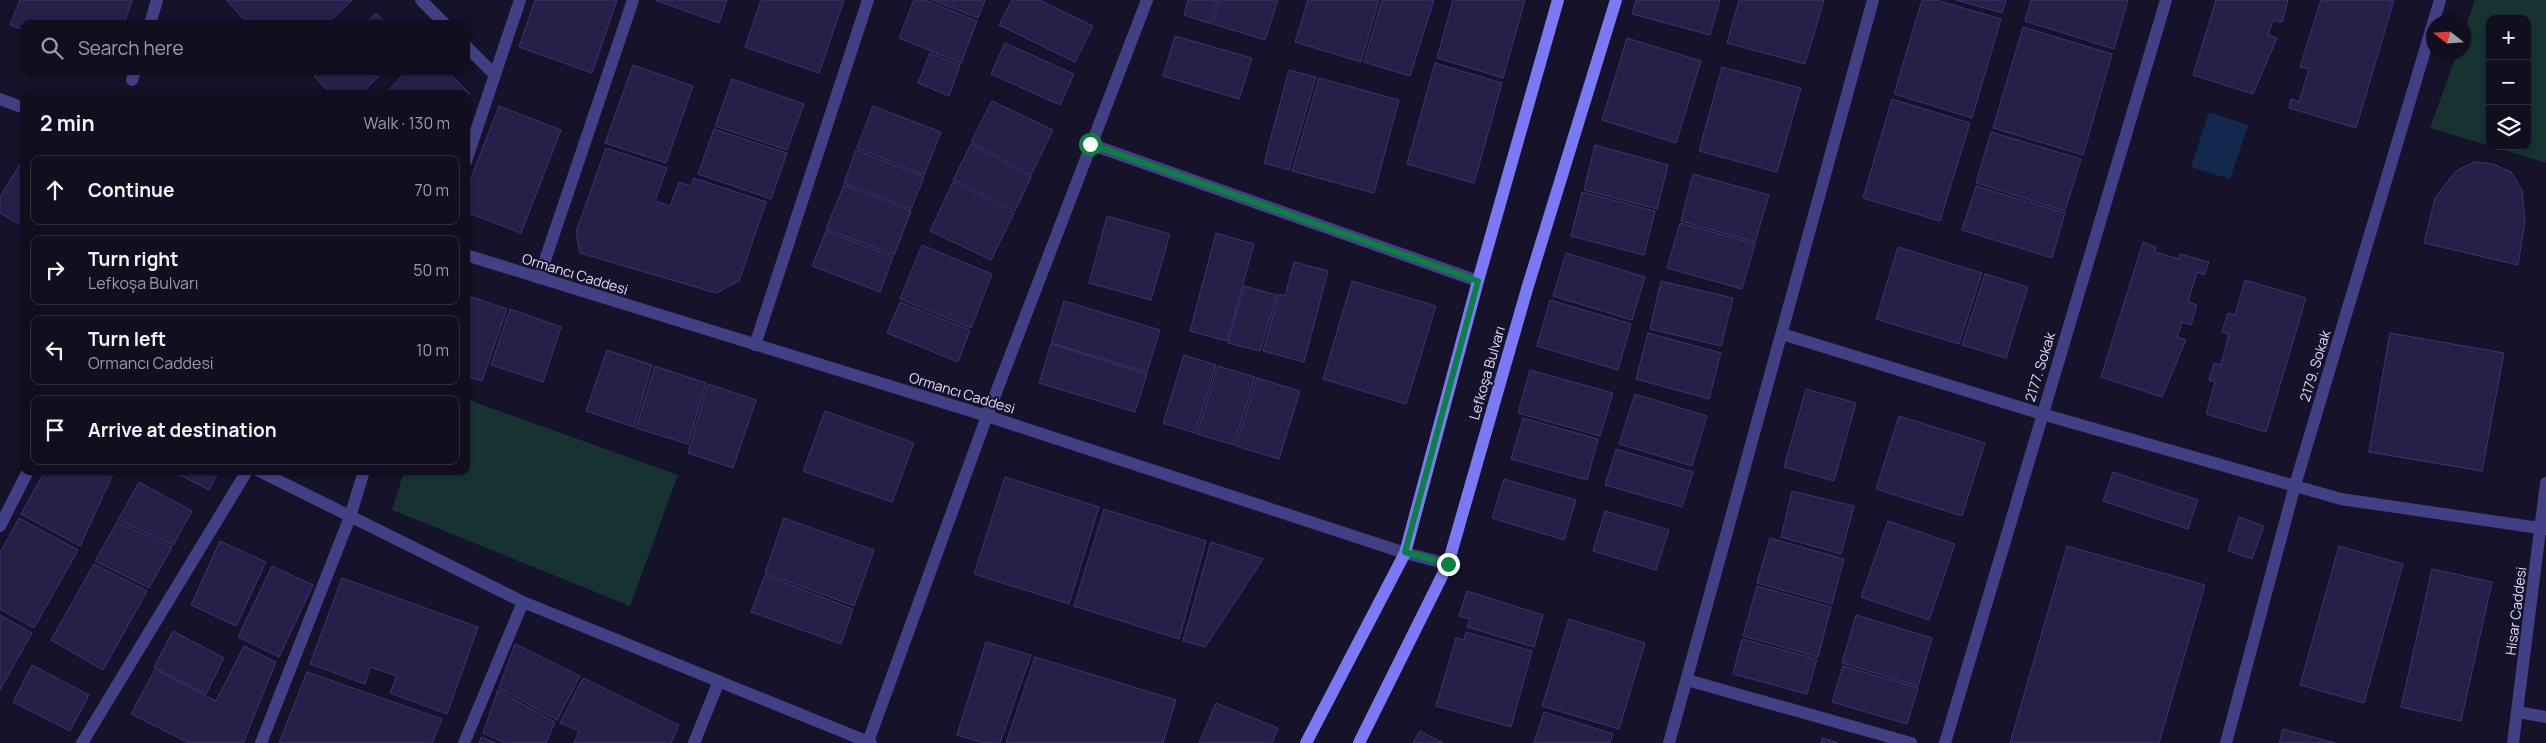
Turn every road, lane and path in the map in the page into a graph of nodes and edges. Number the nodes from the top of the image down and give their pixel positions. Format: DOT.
graph roads {
  1 [pos="157,0"];
  2 [pos="421,0"];
  3 [pos="520,0"];
  4 [pos="633,0"];
  5 [pos="868,0"];
  6 [pos="1146,0"];
  7 [pos="1558,0"];
  8 [pos="1616,0"];
  9 [pos="1873,0"];
  10 [pos="2166,0"];
  11 [pos="2440,0"];
  12 [pos="151,20"];
  13 [pos="440,20"];
  14 [pos="470,50"];
  15 [pos="495,75"];
  16 [pos="0,99"];
  17 [pos="20,106"];
  18 [pos="1090,144"];
  19 [pos="470,149"];
  20 [pos="470,256"];
  21 [pos="540,278"];
  22 [pos="1478,281"];
  23 [pos="1782,334"];
  24 [pos="755,345"];
  25 [pos="2042,414"];
  26 [pos="987,416"];
  27 [pos="26,475"];
  28 [pos="245,475"];
  29 [pos="268,475"];
  30 [pos="363,475"];
  31 [pos="2546,483"];
  32 [pos="2295,486"];
  33 [pos="350,517"];
  34 [pos="0,526"];
  35 [pos="2544,528"];
  36 [pos="1405,552"];
  37 [pos="1448,564"];
  38 [pos="523,602"];
  39 [pos="719,680"];
  40 [pos="1687,680"];
  41 [pos="2518,712"];
  42 [pos="2546,717"];
  43 [pos="870,742"];
  44 [pos="82,743"];
  45 [pos="260,743"];
  46 [pos="464,743"];
  47 [pos="694,743"];
  48 [pos="1306,743"];
  49 [pos="1359,743"];
  50 [pos="1668,743"];
  51 [pos="1911,743"];
  52 [pos="1945,743"];
  53 [pos="2226,743"];
  54 [pos="2513,743"];
  1 -- 12 [label="street"];
  2 -- 13 [label="street"];
  3 -- 15 [label="street"];
  4 -- 21 [label="street"];
  5 -- 24 [label="street"];
  6 -- 18 [label="street"];
  7 -- 22 [label="main road"];
  8 -- 37 [label="main road, Lefkoşa Bulvarı"];
  9 -- 23 [label="street"];
  10 -- 25 [label="street, 2177. Sokak"];
  11 -- 32 [label="street, 2179. Sokak"];
  14 -- 15 [label="street"];
  15 -- 19 [label="street"];
  16 -- 17 [label="street"];
  18 -- 22 [label="street"];
  18 -- 26 [label="street"];
  20 -- 21 [label="street, Ormancı Caddesi"];
  21 -- 24 [label="street, Ormancı Caddesi"];
  22 -- 36 [label="main road"];
  23 -- 25 [label="street"];
  23 -- 40 [label="street"];
  24 -- 26 [label="street, Ormancı Caddesi"];
  25 -- 32 [label="street"];
  25 -- 52 [label="street, 2177. Sokak"];
  26 -- 36 [label="street, Ormancı Caddesi"];
  26 -- 43 [label="street"];
  27 -- 34 [label="street"];
  28 -- 44 [label="street"];
  29 -- 33 [label="street"];
  30 -- 33 [label="street"];
  31 -- 35 [label="street, Hisar Caddesi"];
  32 -- 35 [label="street"];
  32 -- 53 [label="street, 2179. Sokak"];
  33 -- 38 [label="street"];
  33 -- 45 [label="street"];
  35 -- 41 [label="street, Hisar Caddesi"];
  36 -- 37 [label="street, Ormancı Caddesi"];
  36 -- 48 [label="main road"];
  37 -- 49 [label="main road, Lefkoşa Bulvarı"];
  38 -- 39 [label="street"];
  38 -- 46 [label="street"];
  39 -- 43 [label="street"];
  39 -- 47 [label="street"];
  40 -- 50 [label="street"];
  40 -- 51 [label="street"];
  41 -- 42 [label="street"];
  41 -- 54 [label="street, Hisar Caddesi"];
}
